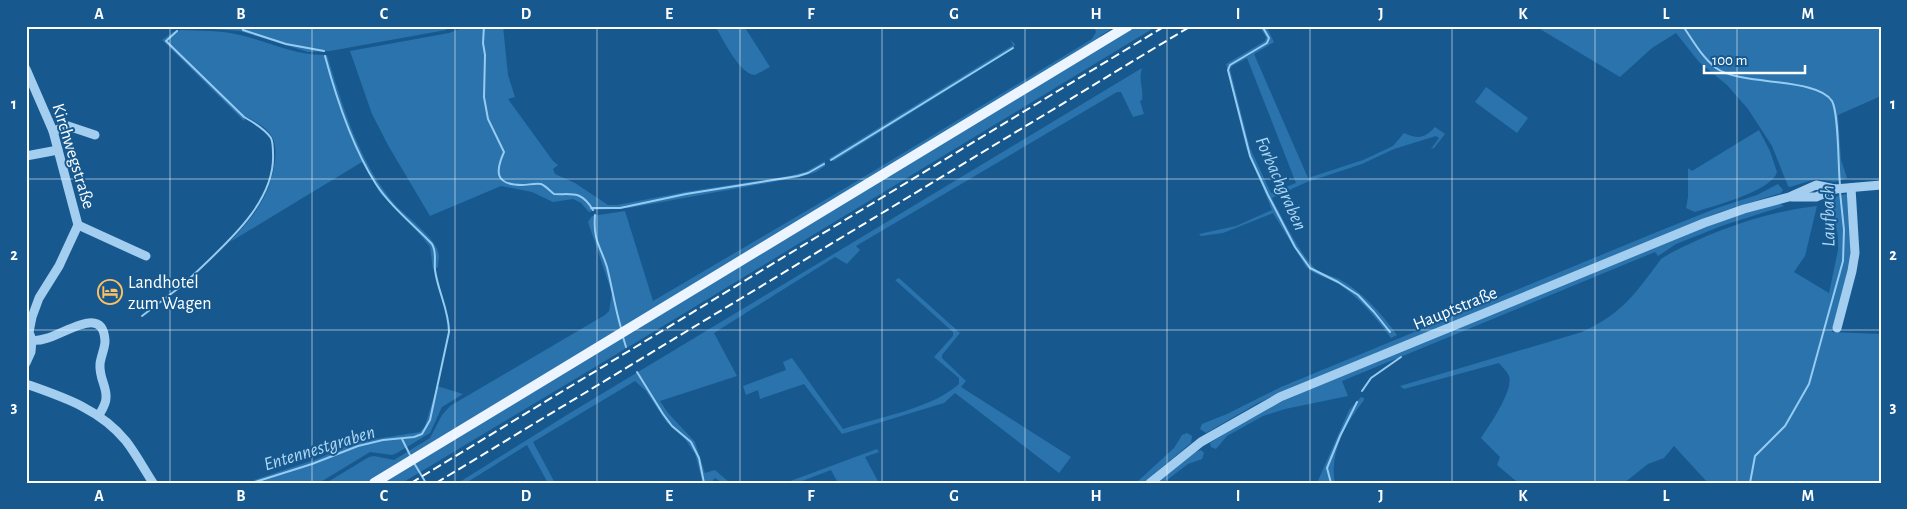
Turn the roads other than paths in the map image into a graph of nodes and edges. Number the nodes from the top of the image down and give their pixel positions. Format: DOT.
graph roads {
  1 [pos="1128,26"];
  2 [pos="26,69"];
  3 [pos="53,131"];
  4 [pos="95,134"];
  5 [pos="58,150"];
  6 [pos="26,156"];
  7 [pos="1881,185"];
  8 [pos="1842,189"];
  9 [pos="78,225"];
  10 [pos="146,256"];
  11 [pos="1837,328"];
  12 [pos="32,340"];
  13 [pos="26,363"];
  14 [pos="26,384"];
  15 [pos="99,415"];
  16 [pos="153,483"];
  17 [pos="374,483"];
  18 [pos="1150,483"];
  1 -- 17 [label="main road"];
  2 -- 3 [label="street, Kirchwegstraße"];
  3 -- 4 [label="street"];
  3 -- 5 [label="street, Kirchwegstraße"];
  5 -- 6 [label="street"];
  5 -- 9 [label="street, Kirchwegstraße"];
  7 -- 8 [label="street, Hauptstraße"];
  8 -- 11 [label="street"];
  8 -- 18 [label="street, Hauptstraße"];
  9 -- 10 [label="street, Kirchwegstraße"];
  9 -- 12 [label="street, Kirchwegstraße"];
  12 -- 13 [label="street, Kirchwegstraße"];
  12 -- 15 [label="street"];
  14 -- 15 [label="street"];
  15 -- 16 [label="street"];
}
